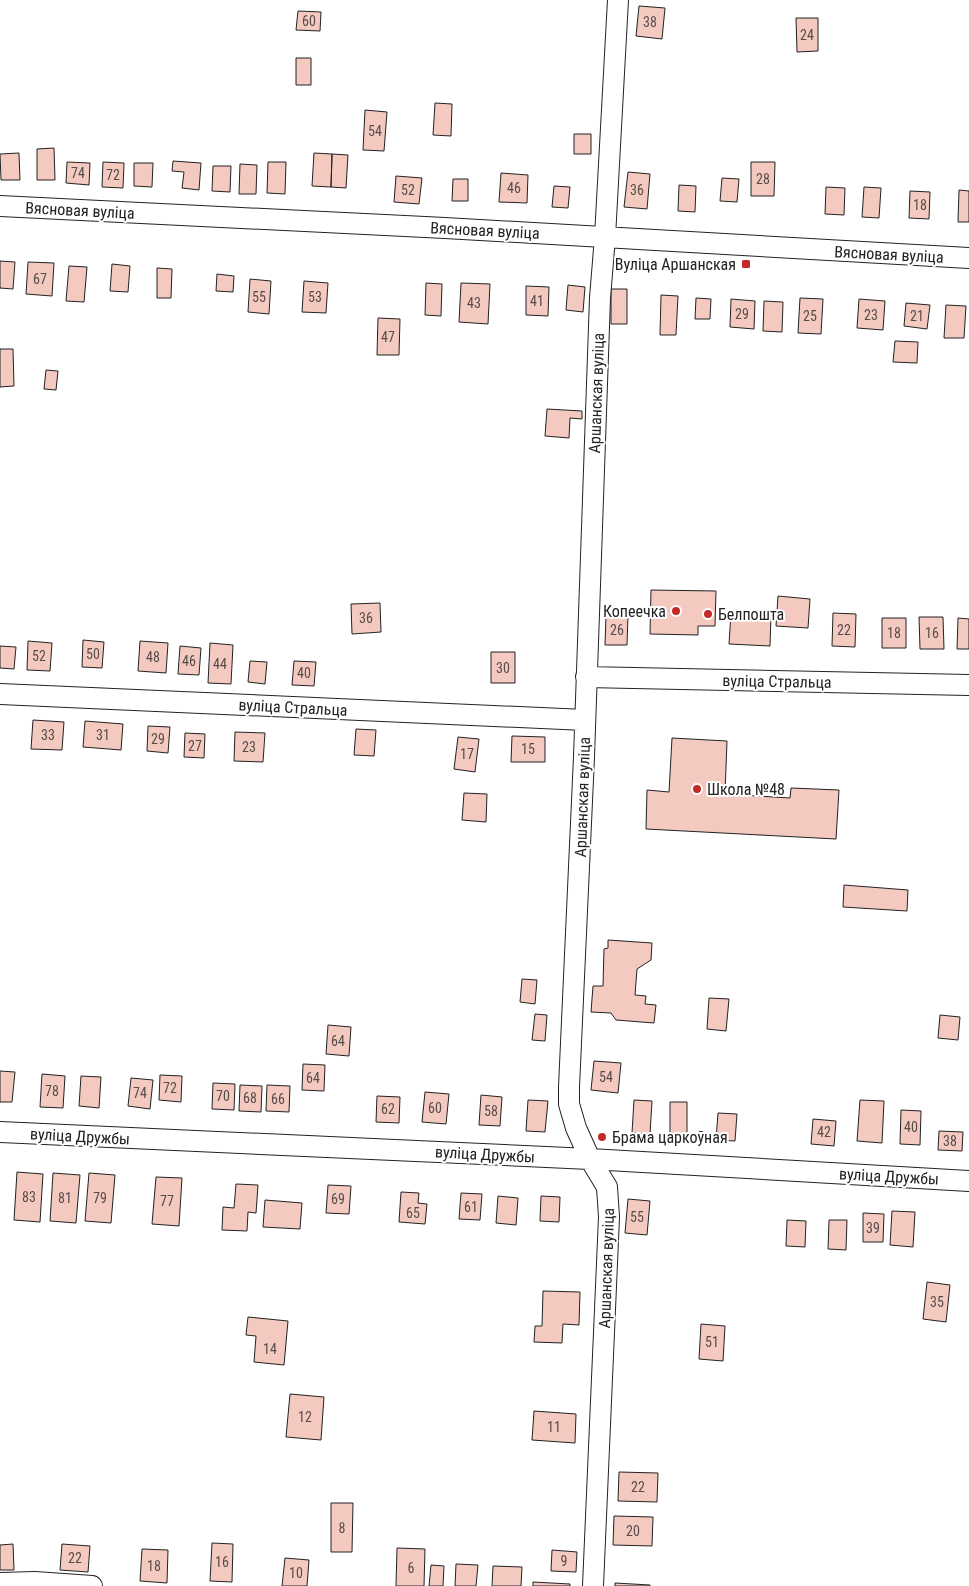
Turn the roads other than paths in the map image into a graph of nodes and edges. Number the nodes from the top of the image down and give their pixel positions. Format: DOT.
graph roads {
  1 [pos="618,0"];
  2 [pos="0,206"];
  3 [pos="605,238"];
  4 [pos="969,258"];
  5 [pos="586,677"];
  6 [pos="969,686"];
  7 [pos="0,694"];
  8 [pos="585,720"];
  9 [pos="0,1132"];
  10 [pos="590,1159"];
  11 [pos="969,1181"];
  12 [pos="0,1583"];
  13 [pos="92,1586"];
  14 [pos="593,1586"];
  1 -- 3 [label="street, Аршанская вуліца"];
  2 -- 3 [label="street, Вясновая вуліца"];
  3 -- 4 [label="street, Вясновая вуліца"];
  3 -- 5 [label="street, Аршанская вуліца"];
  5 -- 6 [label="street, вуліца Стральца"];
  5 -- 8 [label="street, Аршанская вуліца"];
  7 -- 8 [label="street, вуліца Стральца"];
  8 -- 10 [label="street, Аршанская вуліца"];
  9 -- 10 [label="street, вуліца Дружбы"];
  10 -- 11 [label="street, вуліца Дружбы"];
  10 -- 14 [label="street, Аршанская вуліца"];
  12 -- 13 [label="street"];
}
